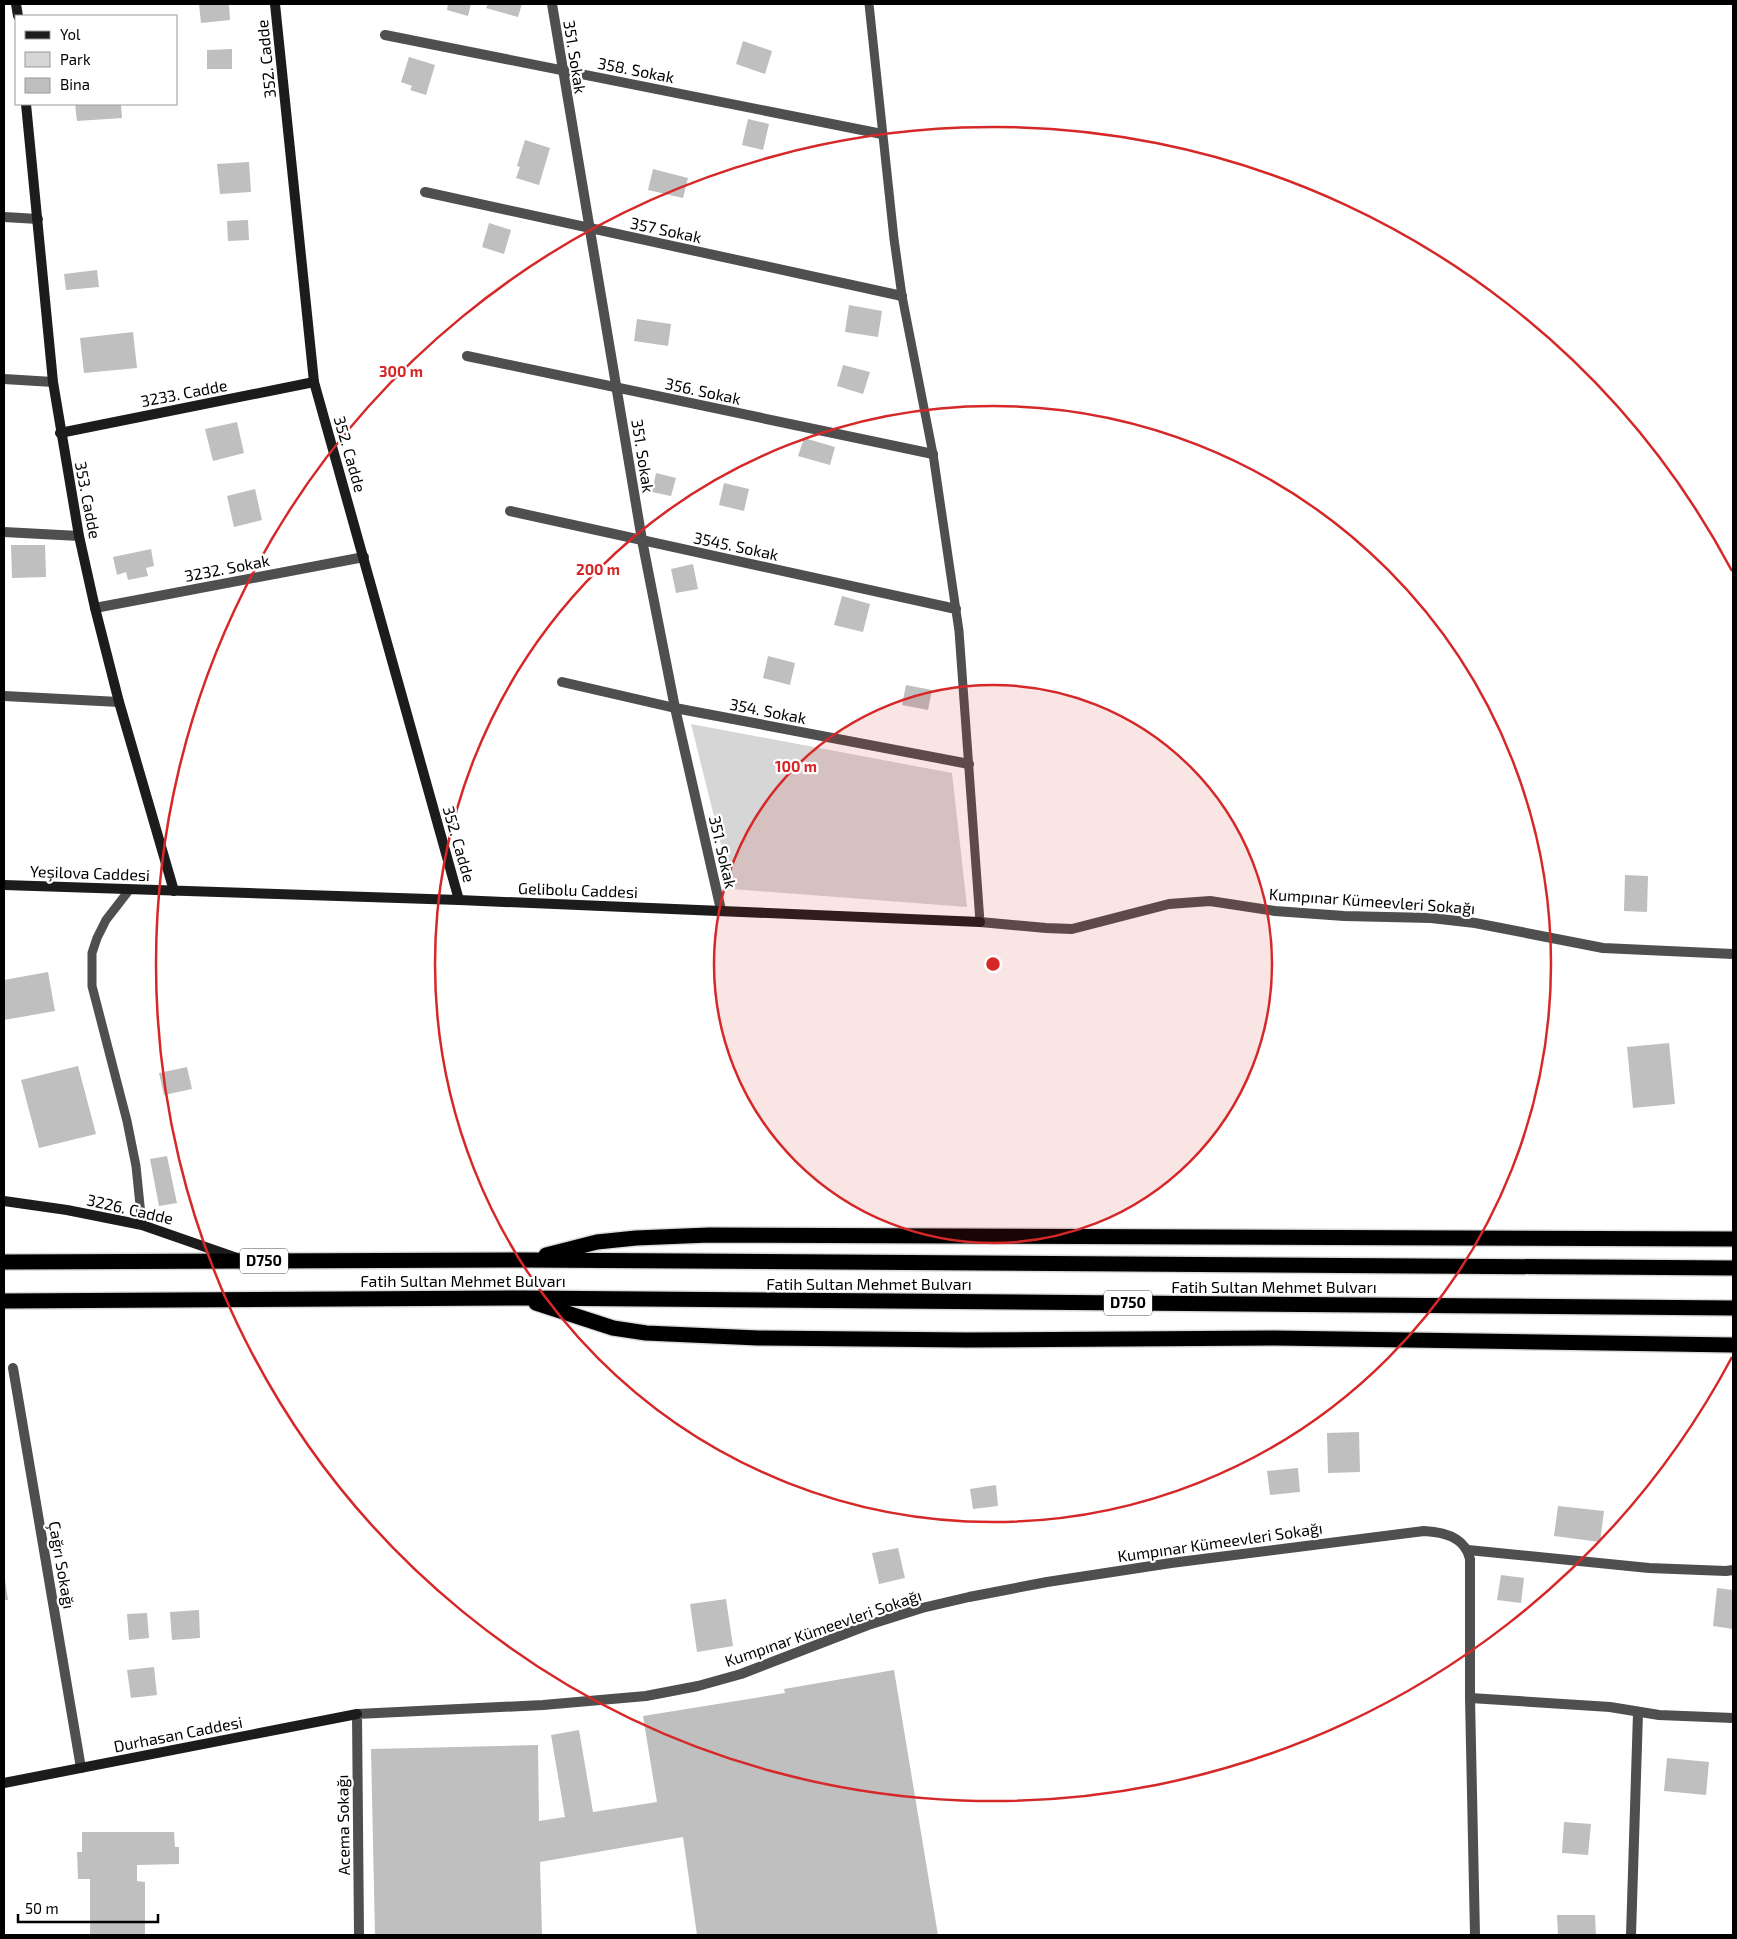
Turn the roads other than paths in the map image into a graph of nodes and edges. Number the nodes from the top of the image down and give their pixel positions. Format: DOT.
graph roads {
  1 [pos="275,4"];
  2 [pos="552,4"];
  3 [pos="869,4"];
  4 [pos="385,35"];
  5 [pos="562,71"];
  6 [pos="26,105"];
  7 [pos="882,134"];
  8 [pos="425,192"];
  9 [pos="4,217"];
  10 [pos="38,219"];
  11 [pos="589,228"];
  12 [pos="902,296"];
  13 [pos="467,356"];
  14 [pos="4,379"];
  15 [pos="53,382"];
  16 [pos="314,382"];
  17 [pos="616,388"];
  18 [pos="60,433"];
  19 [pos="933,454"];
  20 [pos="510,511"];
  21 [pos="4,532"];
  22 [pos="79,536"];
  23 [pos="642,540"];
  24 [pos="364,557"];
  25 [pos="95,608"];
  26 [pos="956,609"];
  27 [pos="562,682"];
  28 [pos="4,696"];
  29 [pos="119,702"];
  30 [pos="675,708"];
  31 [pos="969,764"];
  32 [pos="4,885"];
  33 [pos="130,889"];
  34 [pos="174,891"];
  35 [pos="460,900"];
  36 [pos="721,910"];
  37 [pos="980,922"];
  38 [pos="1733,954"];
  39 [pos="4,1201"];
  40 [pos="142,1225"];
  41 [pos="1733,1239"];
  42 [pos="525,1260"];
  43 [pos="245,1261"];
  44 [pos="4,1262"];
  45 [pos="1733,1268"];
  46 [pos="523,1298"];
  47 [pos="4,1301"];
  48 [pos="1733,1308"];
  49 [pos="1733,1344"];
  50 [pos="13,1368"];
  51 [pos="1468,1550"];
  52 [pos="1733,1570"];
  53 [pos="1470,1698"];
  54 [pos="1638,1713"];
  55 [pos="357,1714"];
  56 [pos="1733,1718"];
  57 [pos="81,1768"];
  58 [pos="4,1783"];
  59 [pos="359,1935"];
  60 [pos="1475,1935"];
  61 [pos="1631,1935"];
  1 -- 16 [label="street, 352. Cadde"];
  2 -- 5 [label="street, 351. Sokak"];
  3 -- 7 [label="lane"];
  4 -- 5 [label="street, 358. Sokak"];
  5 -- 7 [label="street, 358. Sokak"];
  5 -- 11 [label="street, 351. Sokak"];
  6 -- 10 [label="street, 353. Cadde"];
  7 -- 12 [label="lane"];
  8 -- 11 [label="street, 357 Sokak"];
  9 -- 10 [label="street"];
  10 -- 15 [label="street, 353. Cadde"];
  11 -- 12 [label="street, 357 Sokak"];
  11 -- 17 [label="street, 351. Sokak"];
  12 -- 19 [label="lane"];
  13 -- 17 [label="street, 356. Sokak"];
  14 -- 15 [label="street"];
  15 -- 18 [label="street, 353. Cadde"];
  16 -- 18 [label="street, 3233. Cadde"];
  16 -- 24 [label="street, 352. Cadde"];
  17 -- 19 [label="street, 356. Sokak"];
  17 -- 23 [label="street, 351. Sokak"];
  18 -- 22 [label="street, 353. Cadde"];
  19 -- 26 [label="lane"];
  20 -- 23 [label="street, 3545. Sokak"];
  21 -- 22 [label="street"];
  22 -- 25 [label="street, 353. Cadde"];
  23 -- 26 [label="street, 3545. Sokak"];
  23 -- 30 [label="street, 351. Sokak"];
  24 -- 25 [label="street, 3232. Sokak"];
  24 -- 35 [label="street, 352. Cadde"];
  25 -- 29 [label="street, 353. Cadde"];
  26 -- 31 [label="lane"];
  27 -- 30 [label="street, 354. Sokak"];
  28 -- 29 [label="street"];
  29 -- 34 [label="street, 353. Cadde"];
  30 -- 31 [label="street, 354. Sokak"];
  30 -- 36 [label="street, 351. Sokak"];
  31 -- 37 [label="lane"];
  32 -- 33 [label="street, Yeşilova Caddesi"];
  33 -- 34 [label="street, Yeşilova Caddesi"];
  33 -- 40 [label="lane"];
  34 -- 35 [label="street, Gelibolu Caddesi"];
  35 -- 36 [label="street, Gelibolu Caddesi"];
  36 -- 37 [label="street, Gelibolu Caddesi"];
  37 -- 38 [label="street, Kumpınar Kümeevleri Sokağı"];
  39 -- 40 [label="street, 3226. Cadde"];
  40 -- 43 [label="street, 3226. Cadde"];
  41 -- 42 [label="highway"];
  42 -- 43 [label="highway, Fatih Sultan Mehmet Bulvarı / D750"];
  42 -- 45 [label="highway, Fatih Sultan Mehmet Bulvarı / D750"];
  43 -- 44 [label="highway, Fatih Sultan Mehmet Bulvarı / D750"];
  46 -- 47 [label="highway, Fatih Sultan Mehmet Bulvarı / D750"];
  46 -- 48 [label="highway, Fatih Sultan Mehmet Bulvarı / D750"];
  46 -- 49 [label="highway"];
  50 -- 57 [label="street, Çağrı Sokağı"];
  51 -- 52 [label="street"];
  51 -- 53 [label="street"];
  51 -- 55 [label="street, Kumpınar Kümeevleri Sokağı"];
  53 -- 54 [label="street"];
  53 -- 60 [label="street"];
  54 -- 56 [label="street"];
  54 -- 61 [label="street"];
  55 -- 57 [label="street, Durhasan Caddesi"];
  55 -- 59 [label="street, Acema Sokağı"];
  57 -- 58 [label="street, Durhasan Caddesi"];
}
